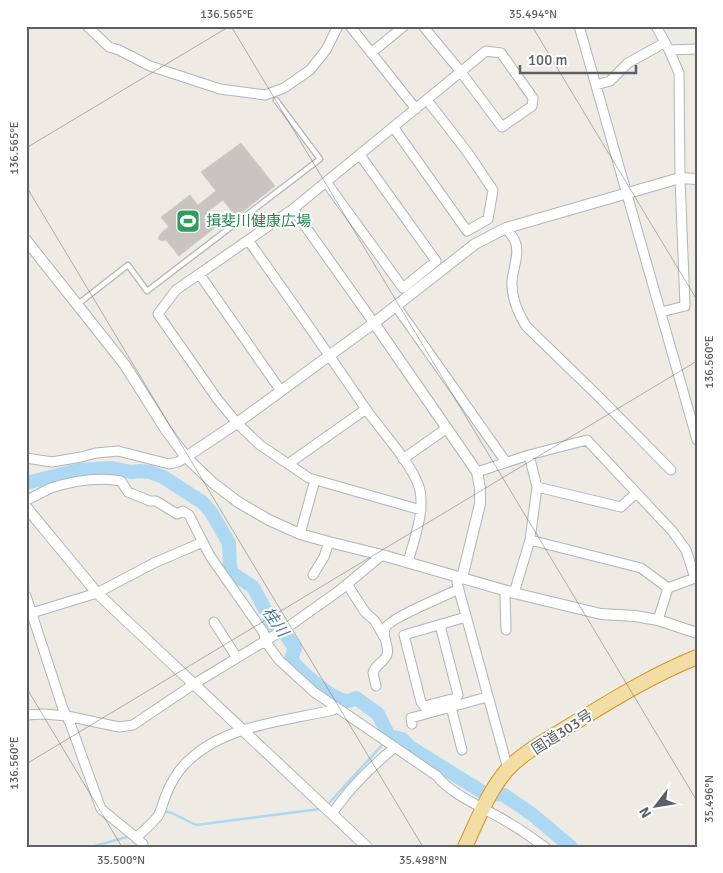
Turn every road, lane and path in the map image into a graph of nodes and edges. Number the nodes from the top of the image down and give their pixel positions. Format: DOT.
graph roads {
  1 [pos="87,26"];
  2 [pos="338,26"];
  3 [pos="350,26"];
  4 [pos="404,26"];
  5 [pos="423,26"];
  6 [pos="579,26"];
  7 [pos="656,26"];
  8 [pos="667,46"];
  9 [pos="697,49"];
  10 [pos="371,52"];
  11 [pos="461,72"];
  12 [pos="596,85"];
  13 [pos="276,100"];
  14 [pos="427,100"];
  15 [pos="416,109"];
  16 [pos="394,128"];
  17 [pos="360,155"];
  18 [pos="680,178"];
  19 [pos="697,179"];
  20 [pos="326,182"];
  21 [pos="626,193"];
  22 [pos="294,209"];
  23 [pos="506,228"];
  24 [pos="26,240"];
  25 [pos="248,240"];
  26 [pos="200,275"];
  27 [pos="77,305"];
  28 [pos="396,306"];
  29 [pos="661,312"];
  30 [pos="374,323"];
  31 [pos="330,355"];
  32 [pos="281,391"];
  33 [pos="366,409"];
  34 [pos="236,423"];
  35 [pos="447,428"];
  36 [pos="697,440"];
  37 [pos="529,455"];
  38 [pos="186,457"];
  39 [pos="26,458"];
  40 [pos="403,459"];
  41 [pos="506,462"];
  42 [pos="288,464"];
  43 [pos="671,470"];
  44 [pos="477,472"];
  45 [pos="315,480"];
  46 [pos="537,487"];
  47 [pos="636,493"];
  48 [pos="26,500"];
  49 [pos="26,507"];
  50 [pos="422,510"];
  51 [pos="300,534"];
  52 [pos="530,540"];
  53 [pos="203,542"];
  54 [pos="328,542"];
  55 [pos="382,555"];
  56 [pos="408,562"];
  57 [pos="313,575"];
  58 [pos="696,577"];
  59 [pos="462,578"];
  60 [pos="348,584"];
  61 [pos="668,588"];
  62 [pos="459,590"];
  63 [pos="510,592"];
  64 [pos="97,593"];
  65 [pos="26,596"];
  66 [pos="35,612"];
  67 [pos="466,617"];
  68 [pos="658,620"];
  69 [pos="214,622"];
  70 [pos="440,625"];
  71 [pos="506,630"];
  72 [pos="697,633"];
  73 [pos="385,637"];
  74 [pos="266,640"];
  75 [pos="697,657"];
  76 [pos="237,658"];
  77 [pos="194,684"];
  78 [pos="376,686"];
  79 [pos="487,697"];
  80 [pos="336,707"];
  81 [pos="451,707"];
  82 [pos="26,715"];
  83 [pos="67,716"];
  84 [pos="412,724"];
  85 [pos="243,730"];
  86 [pos="395,747"];
  87 [pos="462,750"];
  88 [pos="508,769"];
  89 [pos="484,807"];
  90 [pos="332,814"];
  91 [pos="136,838"];
  92 [pos="143,847"];
  93 [pos="367,847"];
  94 [pos="465,847"];
  95 [pos="545,847"];
  1 -- 2 [label="street"];
  3 -- 10 [label="street"];
  4 -- 10 [label="street"];
  5 -- 11 [label="street"];
  6 -- 12 [label="street"];
  7 -- 8 [label="street"];
  8 -- 9 [label="street"];
  8 -- 12 [label="street"];
  8 -- 18 [label="street"];
  10 -- 15 [label="street"];
  11 -- 11 [label="street"];
  11 -- 14 [label="street"];
  12 -- 21 [label="street"];
  13 -- 27 [label="lane"];
  14 -- 15 [label="street"];
  14 -- 16 [label="street"];
  15 -- 16 [label="street"];
  16 -- 17 [label="street"];
  17 -- 20 [label="street"];
  17 -- 20 [label="street"];
  18 -- 19 [label="street"];
  18 -- 21 [label="street"];
  18 -- 29 [label="street"];
  20 -- 22 [label="street"];
  21 -- 23 [label="street"];
  21 -- 29 [label="street"];
  22 -- 25 [label="street"];
  22 -- 30 [label="street"];
  23 -- 28 [label="street"];
  23 -- 43 [label="street"];
  24 -- 27 [label="street"];
  25 -- 26 [label="street"];
  25 -- 31 [label="street"];
  26 -- 32 [label="street"];
  26 -- 34 [label="street"];
  27 -- 38 [label="street"];
  28 -- 30 [label="street"];
  28 -- 41 [label="street"];
  29 -- 36 [label="street"];
  30 -- 31 [label="street"];
  30 -- 35 [label="street"];
  31 -- 32 [label="street"];
  31 -- 33 [label="street"];
  32 -- 34 [label="street"];
  33 -- 40 [label="street"];
  33 -- 42 [label="street"];
  34 -- 38 [label="street"];
  34 -- 42 [label="street"];
  35 -- 40 [label="street"];
  35 -- 44 [label="street"];
  37 -- 41 [label="street"];
  37 -- 46 [label="street"];
  37 -- 47 [label="street"];
  38 -- 39 [label="street"];
  38 -- 51 [label="street"];
  40 -- 50 [label="street"];
  41 -- 44 [label="street"];
  42 -- 45 [label="street"];
  44 -- 59 [label="street"];
  45 -- 50 [label="street"];
  45 -- 51 [label="street"];
  46 -- 47 [label="street"];
  46 -- 52 [label="street"];
  47 -- 58 [label="street"];
  48 -- 53 [label="street"];
  49 -- 64 [label="street"];
  50 -- 56 [label="street"];
  51 -- 54 [label="street"];
  52 -- 61 [label="street"];
  52 -- 63 [label="street"];
  53 -- 64 [label="street"];
  53 -- 74 [label="street"];
  54 -- 55 [label="street"];
  54 -- 57 [label="street"];
  55 -- 56 [label="street"];
  55 -- 60 [label="street"];
  56 -- 59 [label="street"];
  58 -- 61 [label="street"];
  59 -- 62 [label="street"];
  59 -- 63 [label="street"];
  60 -- 73 [label="street"];
  60 -- 74 [label="street"];
  61 -- 68 [label="street"];
  62 -- 67 [label="street"];
  62 -- 73 [label="street"];
  63 -- 68 [label="street"];
  63 -- 71 [label="street"];
  64 -- 66 [label="street"];
  64 -- 77 [label="street"];
  65 -- 83 [label="street"];
  67 -- 70 [label="street"];
  67 -- 79 [label="street"];
  68 -- 72 [label="street"];
  69 -- 76 [label="street"];
  70 -- 70 [label="street"];
  73 -- 78 [label="street"];
  74 -- 76 [label="street"];
  74 -- 80 [label="street"];
  75 -- 88 [label="highway, 国道303号"];
  76 -- 77 [label="street"];
  77 -- 83 [label="street"];
  77 -- 85 [label="street"];
  79 -- 81 [label="street"];
  79 -- 88 [label="street"];
  80 -- 85 [label="street"];
  80 -- 86 [label="street"];
  81 -- 84 [label="street"];
  81 -- 87 [label="street"];
  82 -- 83 [label="street"];
  83 -- 91 [label="street"];
  85 -- 90 [label="street"];
  85 -- 91 [label="street"];
  86 -- 89 [label="street"];
  86 -- 90 [label="street"];
  88 -- 89 [label="highway, 国道303号"];
  89 -- 94 [label="highway, 国道303号"];
  89 -- 95 [label="street"];
  90 -- 93 [label="street"];
  91 -- 92 [label="street"];
}
